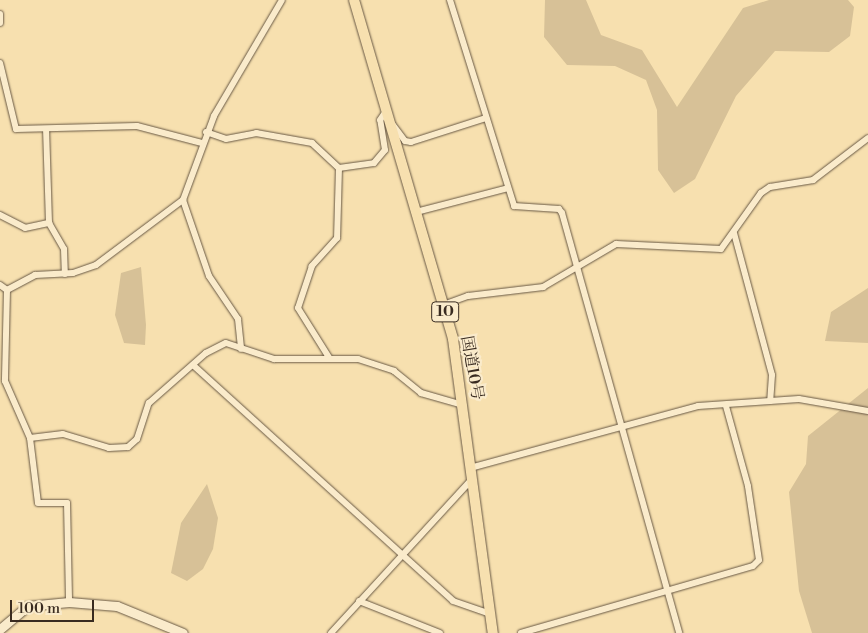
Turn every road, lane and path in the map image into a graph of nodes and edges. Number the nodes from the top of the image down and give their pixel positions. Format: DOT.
graph roads {
  1 [pos="282,0"];
  2 [pos="354,0"];
  3 [pos="450,0"];
  4 [pos="0,14"];
  5 [pos="0,23"];
  6 [pos="0,63"];
  7 [pos="388,115"];
  8 [pos="486,118"];
  9 [pos="46,129"];
  10 [pos="206,132"];
  11 [pos="868,138"];
  12 [pos="202,143"];
  13 [pos="339,168"];
  14 [pos="508,188"];
  15 [pos="183,200"];
  16 [pos="416,212"];
  17 [pos="0,215"];
  18 [pos="49,223"];
  19 [pos="734,232"];
  20 [pos="579,269"];
  21 [pos="65,274"];
  22 [pos="0,285"];
  23 [pos="7,290"];
  24 [pos="444,305"];
  25 [pos="241,349"];
  26 [pos="330,359"];
  27 [pos="193,365"];
  28 [pos="770,401"];
  29 [pos="463,405"];
  30 [pos="726,406"];
  31 [pos="868,411"];
  32 [pos="622,426"];
  33 [pos="30,438"];
  34 [pos="470,468"];
  35 [pos="471,480"];
  36 [pos="401,556"];
  37 [pos="668,591"];
  38 [pos="69,602"];
  39 [pos="359,602"];
  40 [pos="488,613"];
  41 [pos="0,629"];
  42 [pos="183,633"];
  43 [pos="331,633"];
  44 [pos="440,633"];
  45 [pos="492,633"];
  46 [pos="521,633"];
  47 [pos="679,633"];
  1 -- 10 [label="street"];
  2 -- 7 [label="highway, 国道10号 / 10"];
  3 -- 8 [label="street"];
  4 -- 5 [label="street"];
  6 -- 9 [label="street"];
  7 -- 8 [label="street"];
  7 -- 13 [label="street"];
  7 -- 16 [label="highway, 国道10号 / 10"];
  8 -- 14 [label="street"];
  9 -- 12 [label="street"];
  9 -- 18 [label="street"];
  10 -- 12 [label="street"];
  10 -- 13 [label="street"];
  11 -- 19 [label="street"];
  12 -- 15 [label="street"];
  13 -- 26 [label="street"];
  14 -- 16 [label="street"];
  14 -- 20 [label="street"];
  15 -- 21 [label="street"];
  15 -- 25 [label="street"];
  16 -- 24 [label="highway, 国道10号 / 10"];
  17 -- 18 [label="street"];
  18 -- 21 [label="street"];
  19 -- 20 [label="street"];
  19 -- 28 [label="street"];
  20 -- 24 [label="street"];
  20 -- 32 [label="street"];
  21 -- 23 [label="street"];
  22 -- 23 [label="street"];
  23 -- 33 [label="street"];
  24 -- 29 [label="highway, 国道10号 / 10"];
  25 -- 26 [label="street"];
  25 -- 27 [label="street"];
  26 -- 29 [label="street"];
  27 -- 33 [label="street"];
  27 -- 36 [label="street"];
  28 -- 30 [label="street"];
  28 -- 31 [label="street"];
  29 -- 34 [label="highway, 国道10号 / 10"];
  30 -- 32 [label="street"];
  30 -- 37 [label="street"];
  32 -- 34 [label="street"];
  32 -- 37 [label="street"];
  33 -- 38 [label="street"];
  34 -- 35 [label="highway, 国道10号 / 10"];
  35 -- 36 [label="street"];
  35 -- 40 [label="highway, 国道10号 / 10"];
  36 -- 39 [label="street"];
  36 -- 40 [label="street"];
  37 -- 46 [label="street"];
  37 -- 47 [label="street"];
  38 -- 41 [label="main road"];
  38 -- 42 [label="main road"];
  39 -- 43 [label="street"];
  39 -- 44 [label="street"];
  40 -- 45 [label="highway, 国道10号 / 10"];
}
